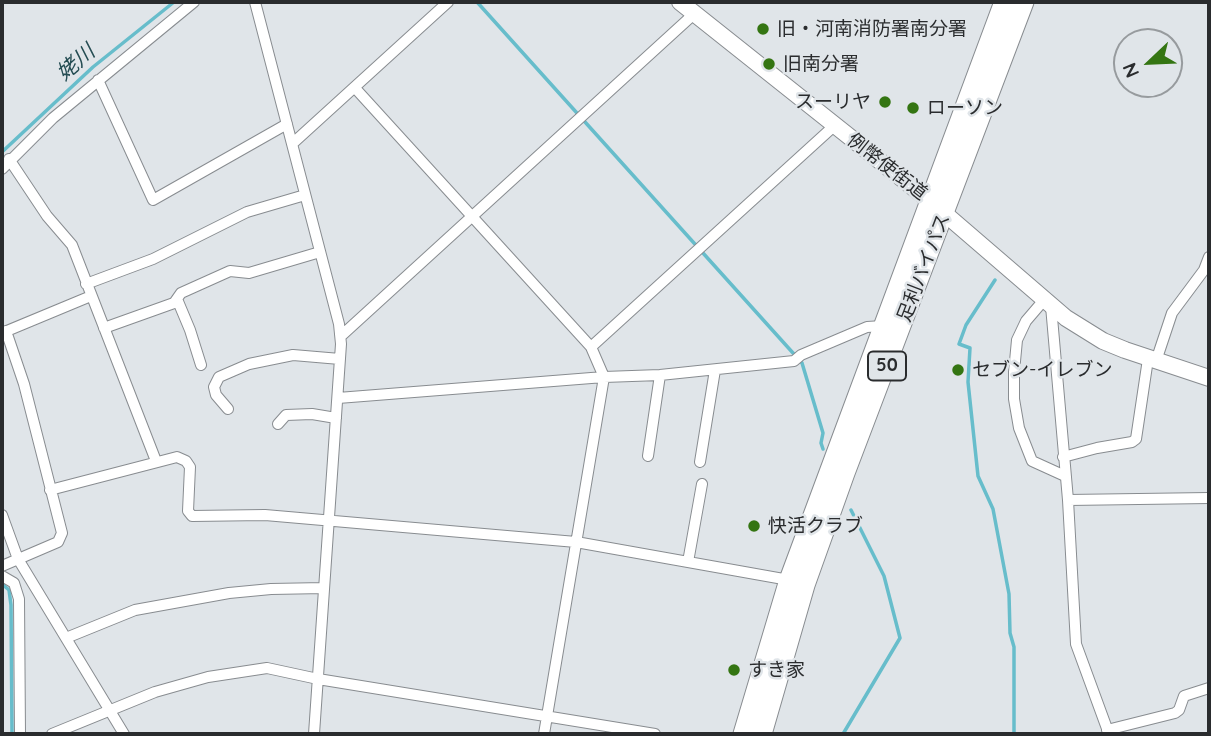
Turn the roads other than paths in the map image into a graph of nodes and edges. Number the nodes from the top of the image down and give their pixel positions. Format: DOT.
graph roads {
  1 [pos="194,2"];
  2 [pos="255,2"];
  3 [pos="448,2"];
  4 [pos="680,2"];
  5 [pos="1004,2"];
  6 [pos="1024,2"];
  7 [pos="695,13"];
  8 [pos="98,80"];
  9 [pos="355,88"];
  10 [pos="287,124"];
  11 [pos="834,126"];
  12 [pos="292,144"];
  13 [pos="6,164"];
  14 [pos="305,195"];
  15 [pos="929,200"];
  16 [pos="944,213"];
  17 [pos="473,217"];
  18 [pos="320,253"];
  19 [pos="1209,257"];
  20 [pos="89,290"];
  21 [pos="177,299"];
  22 [pos="1047,303"];
  23 [pos="883,326"];
  24 [pos="104,328"];
  25 [pos="4,332"];
  26 [pos="341,336"];
  27 [pos="591,347"];
  28 [pos="341,359"];
  29 [pos="1152,360"];
  30 [pos="201,365"];
  31 [pos="715,370"];
  32 [pos="660,375"];
  33 [pos="604,377"];
  34 [pos="1209,378"];
  35 [pos="338,398"];
  36 [pos="228,409"];
  37 [pos="337,418"];
  38 [pos="278,424"];
  39 [pos="648,456"];
  40 [pos="1063,457"];
  41 [pos="156,461"];
  42 [pos="700,462"];
  43 [pos="1066,476"];
  44 [pos="702,484"];
  45 [pos="50,490"];
  46 [pos="1209,498"];
  47 [pos="1068,500"];
  48 [pos="2,514"];
  49 [pos="329,520"];
  50 [pos="576,542"];
  51 [pos="18,559"];
  52 [pos="688,562"];
  53 [pos="2,566"];
  54 [pos="2,576"];
  55 [pos="789,580"];
  56 [pos="324,589"];
  57 [pos="66,638"];
  58 [pos="318,679"];
  59 [pos="1209,688"];
  60 [pos="109,710"];
  61 [pos="547,716"];
  62 [pos="1108,732"];
  63 [pos="20,734"];
  64 [pos="52,734"];
  65 [pos="124,734"];
  66 [pos="314,734"];
  67 [pos="544,734"];
  68 [pos="655,734"];
  69 [pos="743,734"];
  70 [pos="762,734"];
  1 -- 8 [label="street"];
  2 -- 10 [label="street"];
  3 -- 9 [label="street"];
  4 -- 7 [label="main road, 例幣使街道"];
  5 -- 15 [label="highway, 足利バイパス / 50"];
  6 -- 16 [label="highway, 足利バイパス / 50"];
  7 -- 11 [label="main road, 例幣使街道"];
  7 -- 17 [label="street"];
  8 -- 10 [label="street"];
  8 -- 13 [label="street"];
  9 -- 12 [label="street"];
  9 -- 17 [label="street"];
  10 -- 12 [label="street"];
  11 -- 15 [label="main road, 例幣使街道"];
  11 -- 27 [label="street"];
  12 -- 14 [label="street"];
  13 -- 20 [label="street"];
  14 -- 18 [label="street"];
  14 -- 20 [label="street"];
  15 -- 16 [label="main road, 例幣使街道"];
  15 -- 23 [label="highway, 足利バイパス / 50"];
  16 -- 22 [label="main road, 例幣使街道"];
  16 -- 70 [label="highway, 足利バイパス / 50"];
  17 -- 26 [label="street"];
  17 -- 27 [label="street"];
  18 -- 21 [label="street"];
  18 -- 26 [label="street"];
  19 -- 29 [label="street"];
  20 -- 24 [label="street"];
  20 -- 25 [label="street"];
  21 -- 24 [label="street"];
  21 -- 30 [label="street"];
  22 -- 29 [label="main road, 例幣使街道"];
  22 -- 40 [label="street"];
  22 -- 43 [label="street"];
  23 -- 31 [label="street"];
  23 -- 55 [label="highway, 足利バイパス / 50"];
  24 -- 41 [label="street"];
  25 -- 45 [label="street"];
  26 -- 28 [label="street"];
  27 -- 33 [label="street"];
  28 -- 35 [label="street"];
  28 -- 36 [label="street"];
  29 -- 34 [label="main road, 例幣使街道"];
  29 -- 40 [label="street"];
  31 -- 32 [label="street"];
  31 -- 42 [label="street"];
  32 -- 33 [label="street"];
  32 -- 39 [label="street"];
  33 -- 35 [label="street"];
  33 -- 50 [label="street"];
  35 -- 37 [label="street"];
  37 -- 38 [label="street"];
  37 -- 49 [label="street"];
  40 -- 43 [label="street"];
  41 -- 45 [label="street"];
  41 -- 49 [label="street"];
  43 -- 47 [label="street"];
  44 -- 52 [label="street"];
  45 -- 51 [label="street"];
  46 -- 47 [label="street"];
  47 -- 62 [label="street"];
  48 -- 51 [label="street"];
  49 -- 50 [label="street"];
  49 -- 56 [label="street"];
  50 -- 52 [label="street"];
  50 -- 61 [label="street"];
  51 -- 53 [label="street"];
  51 -- 57 [label="street"];
  52 -- 55 [label="street"];
  54 -- 63 [label="street"];
  55 -- 69 [label="highway, 足利バイパス / 50"];
  56 -- 57 [label="street"];
  56 -- 58 [label="street"];
  57 -- 60 [label="street"];
  58 -- 60 [label="street"];
  58 -- 61 [label="street"];
  58 -- 66 [label="street"];
  59 -- 62 [label="street"];
  60 -- 64 [label="street"];
  60 -- 65 [label="street"];
  61 -- 67 [label="street"];
  61 -- 68 [label="street"];
}
